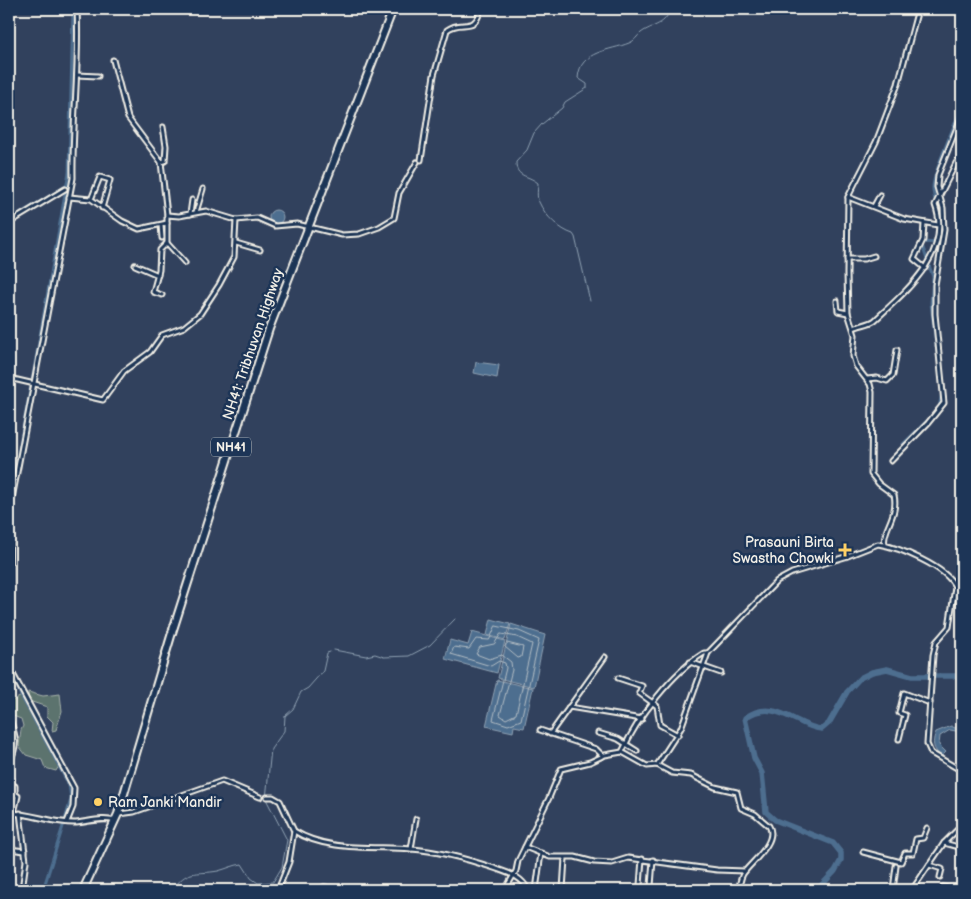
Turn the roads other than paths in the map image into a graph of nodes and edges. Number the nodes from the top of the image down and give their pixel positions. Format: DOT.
graph roads {
  1 [pos="77,9"];
  2 [pos="393,9"];
  3 [pos="481,9"];
  4 [pos="918,9"];
  5 [pos="113,60"];
  6 [pos="77,75"];
  7 [pos="98,76"];
  8 [pos="962,115"];
  9 [pos="163,127"];
  10 [pos="962,156"];
  11 [pos="161,162"];
  12 [pos="65,189"];
  13 [pos="203,189"];
  14 [pos="880,195"];
  15 [pos="69,197"];
  16 [pos="848,197"];
  17 [pos="92,198"];
  18 [pos="938,199"];
  19 [pos="192,200"];
  20 [pos="874,206"];
  21 [pos="102,208"];
  22 [pos="196,212"];
  23 [pos="190,214"];
  24 [pos="168,215"];
  25 [pos="236,220"];
  26 [pos="9,223"];
  27 [pos="168,223"];
  28 [pos="924,223"];
  29 [pos="161,225"];
  30 [pos="938,225"];
  31 [pos="308,227"];
  32 [pos="162,238"];
  33 [pos="167,243"];
  34 [pos="236,243"];
  35 [pos="260,250"];
  36 [pos="874,256"];
  37 [pos="848,259"];
  38 [pos="185,263"];
  39 [pos="135,265"];
  40 [pos="924,268"];
  41 [pos="158,275"];
  42 [pos="162,296"];
  43 [pos="838,301"];
  44 [pos="848,313"];
  45 [pos="854,328"];
  46 [pos="897,350"];
  47 [pos="9,378"];
  48 [pos="867,379"];
  49 [pos="34,384"];
  50 [pos="891,460"];
  51 [pos="885,545"];
  52 [pos="9,603"];
  53 [pos="9,608"];
  54 [pos="708,653"];
  55 [pos="605,657"];
  56 [pos="690,662"];
  57 [pos="702,668"];
  58 [pos="721,673"];
  59 [pos="618,678"];
  60 [pos="654,702"];
  61 [pos="930,703"];
  62 [pos="569,707"];
  63 [pos="9,716"];
  64 [pos="642,719"];
  65 [pos="540,730"];
  66 [pos="598,733"];
  67 [pos="550,734"];
  68 [pos="678,735"];
  69 [pos="899,738"];
  70 [pos="626,745"];
  71 [pos="622,752"];
  72 [pos="637,752"];
  73 [pos="603,756"];
  74 [pos="9,764"];
  75 [pos="657,765"];
  76 [pos="962,771"];
  77 [pos="9,777"];
  78 [pos="260,797"];
  79 [pos="267,797"];
  80 [pos="9,813"];
  81 [pos="14,813"];
  82 [pos="20,813"];
  83 [pos="117,818"];
  84 [pos="416,819"];
  85 [pos="67,822"];
  86 [pos="962,825"];
  87 [pos="927,828"];
  88 [pos="294,831"];
  89 [pos="944,843"];
  90 [pos="525,847"];
  91 [pos="9,848"];
  92 [pos="411,848"];
  93 [pos="962,848"];
  94 [pos="25,851"];
  95 [pos="863,852"];
  96 [pos="541,854"];
  97 [pos="565,858"];
  98 [pos="642,859"];
  99 [pos="653,860"];
  100 [pos="929,865"];
  101 [pos="896,866"];
  102 [pos="746,871"];
  103 [pos="514,876"];
  104 [pos="940,877"];
  105 [pos="640,885"];
  106 [pos="651,886"];
  107 [pos="324,887"];
  108 [pos="943,887"];
  109 [pos="506,888"];
  110 [pos="22,890"];
  111 [pos="83,890"];
  112 [pos="278,890"];
  113 [pos="350,890"];
  114 [pos="515,890"];
  115 [pos="528,890"];
  116 [pos="532,890"];
  117 [pos="536,890"];
  118 [pos="563,890"];
  119 [pos="738,890"];
  120 [pos="896,890"];
  121 [pos="912,890"];
  122 [pos="959,890"];
  1 -- 6 [label="street"];
  2 -- 31 [label="highway, NH41: Tribhuvan Highway / NH41"];
  3 -- 31 [label="street"];
  4 -- 16 [label="street"];
  5 -- 11 [label="street"];
  6 -- 7 [label="street"];
  6 -- 15 [label="street"];
  8 -- 18 [label="street"];
  9 -- 11 [label="street"];
  10 -- 18 [label="street"];
  11 -- 24 [label="street"];
  12 -- 26 [label="street"];
  13 -- 22 [label="street"];
  14 -- 20 [label="street"];
  15 -- 21 [label="street"];
  15 -- 49 [label="street"];
  16 -- 20 [label="street"];
  16 -- 37 [label="street"];
  17 -- 21 [label="street"];
  18 -- 30 [label="street"];
  18 -- 50 [label="street"];
  19 -- 23 [label="street"];
  20 -- 28 [label="street"];
  21 -- 29 [label="street"];
  22 -- 23 [label="street"];
  22 -- 25 [label="street"];
  23 -- 24 [label="street"];
  24 -- 27 [label="street"];
  25 -- 31 [label="street"];
  25 -- 34 [label="street"];
  27 -- 29 [label="street"];
  27 -- 33 [label="street"];
  28 -- 30 [label="street"];
  28 -- 40 [label="street"];
  29 -- 32 [label="street"];
  30 -- 40 [label="street"];
  31 -- 83 [label="highway, NH41: Tribhuvan Highway / NH41"];
  33 -- 38 [label="street"];
  33 -- 41 [label="street"];
  34 -- 35 [label="street"];
  34 -- 49 [label="street"];
  36 -- 37 [label="street"];
  37 -- 44 [label="street"];
  39 -- 41 [label="street"];
  40 -- 45 [label="street"];
  41 -- 42 [label="street"];
  43 -- 44 [label="street"];
  44 -- 45 [label="street"];
  45 -- 48 [label="street"];
  46 -- 48 [label="street"];
  47 -- 49 [label="street"];
  48 -- 51 [label="street"];
  49 -- 52 [label="street"];
  51 -- 54 [label="street"];
  51 -- 61 [label="street"];
  53 -- 85 [label="street"];
  54 -- 56 [label="street"];
  54 -- 57 [label="street"];
  55 -- 62 [label="street"];
  56 -- 57 [label="street"];
  56 -- 60 [label="street"];
  57 -- 58 [label="street"];
  57 -- 68 [label="street"];
  59 -- 60 [label="street"];
  60 -- 64 [label="street"];
  60 -- 68 [label="street"];
  61 -- 69 [label="street"];
  61 -- 76 [label="street"];
  62 -- 64 [label="street"];
  62 -- 67 [label="street"];
  63 -- 74 [label="street"];
  64 -- 70 [label="street"];
  65 -- 67 [label="street"];
  66 -- 70 [label="street"];
  67 -- 73 [label="street"];
  68 -- 75 [label="street"];
  70 -- 71 [label="street"];
  70 -- 72 [label="street"];
  71 -- 73 [label="street"];
  71 -- 75 [label="street"];
  73 -- 90 [label="street"];
  75 -- 102 [label="street"];
  77 -- 81 [label="street"];
  78 -- 83 [label="street"];
  79 -- 88 [label="street"];
  80 -- 81 [label="street"];
  81 -- 82 [label="street"];
  82 -- 85 [label="street"];
  82 -- 94 [label="street"];
  83 -- 85 [label="street"];
  83 -- 111 [label="highway, NH41: Tribhuvan Highway / NH41"];
  84 -- 92 [label="street"];
  86 -- 89 [label="street"];
  87 -- 95 [label="street"];
  88 -- 92 [label="street"];
  88 -- 112 [label="street"];
  89 -- 93 [label="street"];
  89 -- 100 [label="street"];
  90 -- 96 [label="street"];
  90 -- 103 [label="street"];
  91 -- 94 [label="street"];
  92 -- 103 [label="street"];
  94 -- 110 [label="street"];
  96 -- 97 [label="street"];
  96 -- 117 [label="street"];
  97 -- 98 [label="street"];
  97 -- 118 [label="street"];
  98 -- 99 [label="street"];
  98 -- 105 [label="street"];
  99 -- 102 [label="street"];
  99 -- 106 [label="street"];
  100 -- 104 [label="street"];
  100 -- 121 [label="street"];
  101 -- 120 [label="street"];
  102 -- 119 [label="street"];
  103 -- 109 [label="street"];
  103 -- 115 [label="street"];
  107 -- 113 [label="street"];
  108 -- 122 [label="street"];
  109 -- 114 [label="street"];
  115 -- 116 [label="street"];
}
